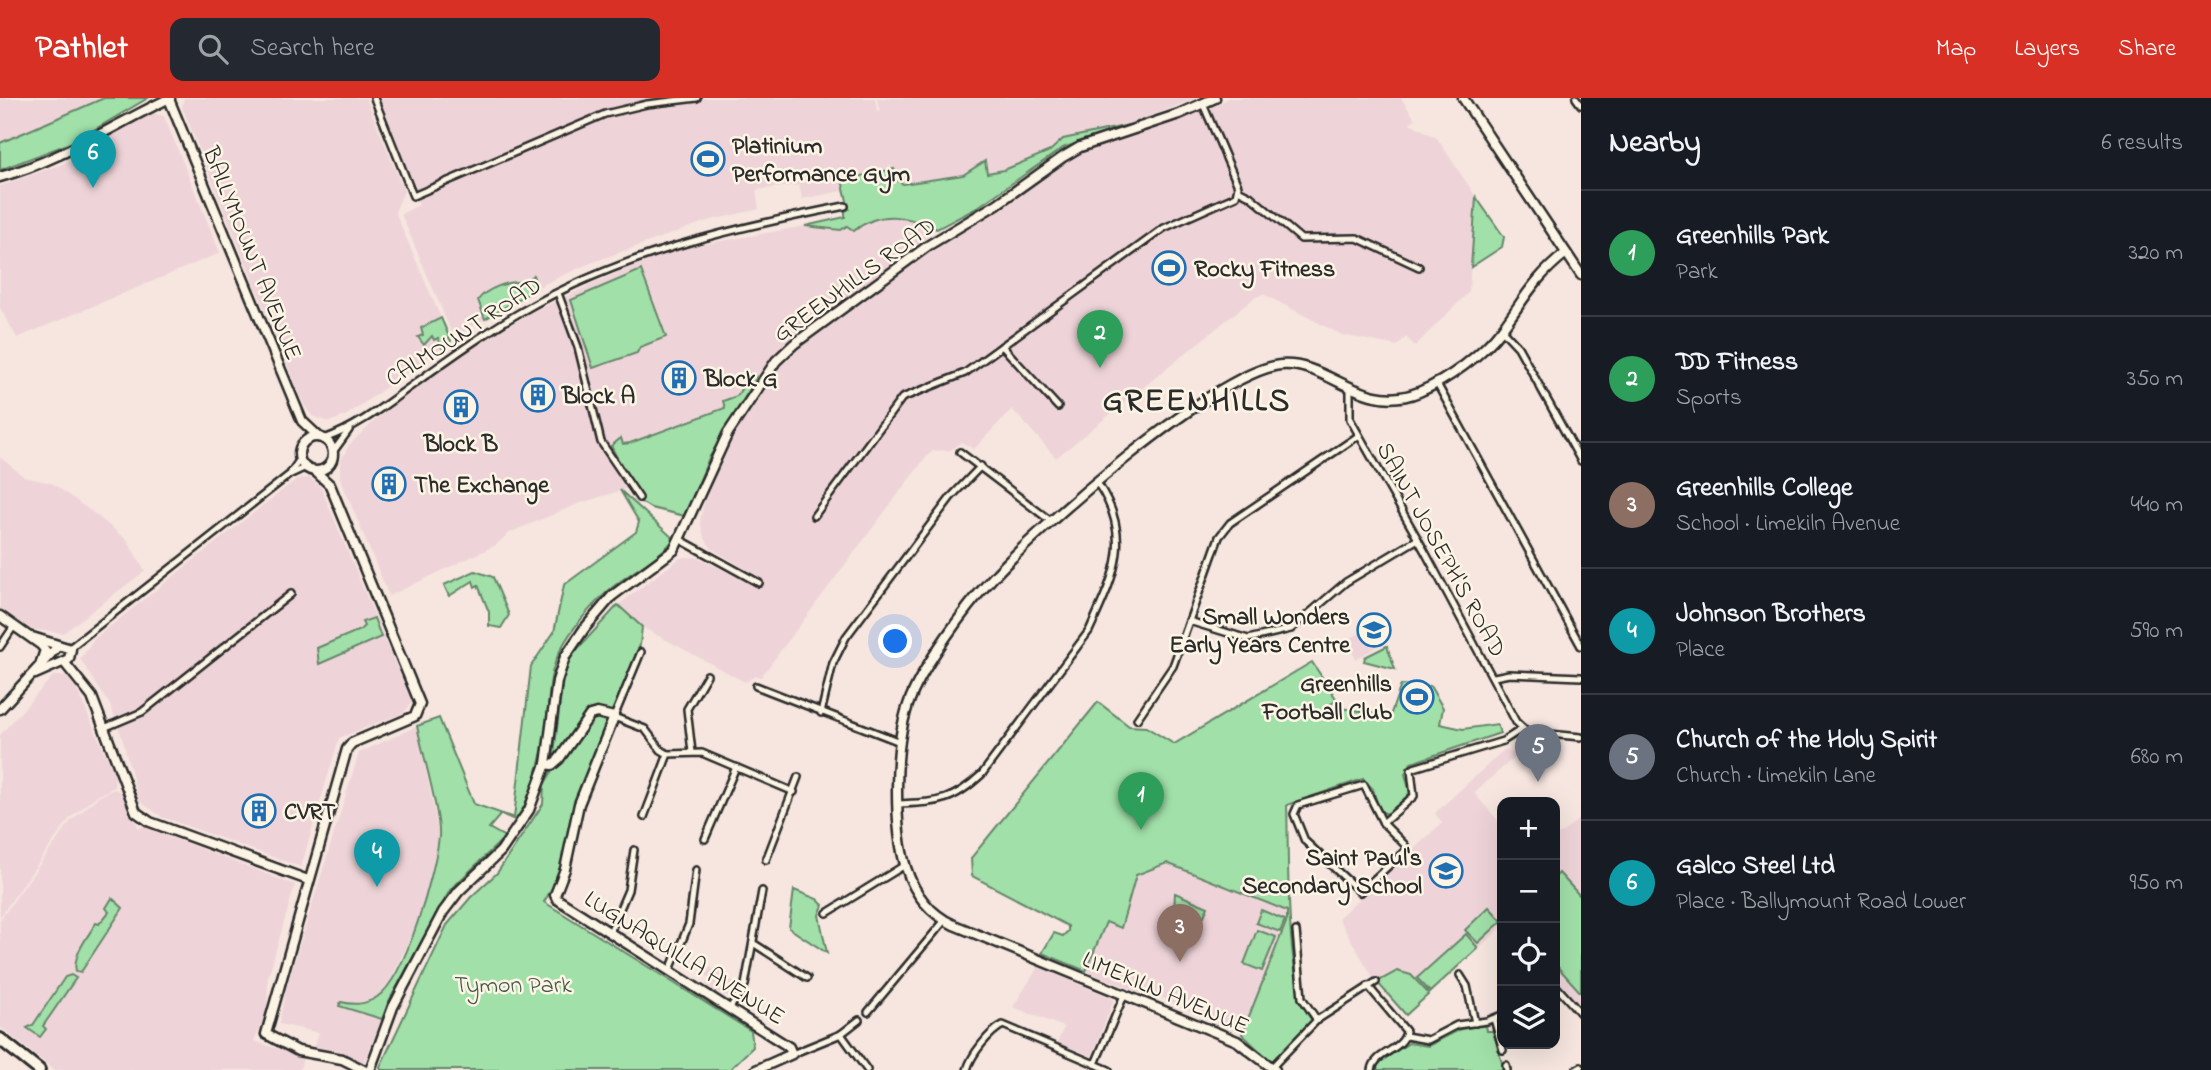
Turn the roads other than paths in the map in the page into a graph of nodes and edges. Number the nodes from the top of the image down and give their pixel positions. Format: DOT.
graph roads {
  1 [pos="169,98"];
  2 [pos="374,98"];
  3 [pos="697,98"];
  4 [pos="1214,98"];
  5 [pos="1463,98"];
  6 [pos="1576,98"];
  7 [pos="1203,103"];
  8 [pos="1581,105"];
  9 [pos="0,177"];
  10 [pos="1240,191"];
  11 [pos="845,206"];
  12 [pos="1566,253"];
  13 [pos="1419,267"];
  14 [pos="1581,275"];
  15 [pos="558,293"];
  16 [pos="1502,330"];
  17 [pos="1002,346"];
  18 [pos="1436,382"];
  19 [pos="1350,390"];
  20 [pos="1058,407"];
  21 [pos="302,421"];
  22 [pos="349,430"];
  23 [pos="1358,436"];
  24 [pos="322,438"];
  25 [pos="301,447"];
  26 [pos="333,452"];
  27 [pos="960,452"];
  28 [pos="300,458"];
  29 [pos="1581,461"];
  30 [pos="331,462"];
  31 [pos="981,466"];
  32 [pos="310,469"];
  33 [pos="289,475"];
  34 [pos="1098,484"];
  35 [pos="330,485"];
  36 [pos="639,498"];
  37 [pos="814,516"];
  38 [pos="1052,522"];
  39 [pos="1418,539"];
  40 [pos="681,540"];
  41 [pos="758,583"];
  42 [pos="291,594"];
  43 [pos="0,616"];
  44 [pos="1189,621"];
  45 [pos="14,626"];
  46 [pos="32,636"];
  47 [pos="58,646"];
  48 [pos="1581,646"];
  49 [pos="0,647"];
  50 [pos="71,647"];
  51 [pos="641,652"];
  52 [pos="64,662"];
  53 [pos="35,674"];
  54 [pos="707,675"];
  55 [pos="1494,677"];
  56 [pos="1581,677"];
  57 [pos="756,686"];
  58 [pos="0,709"];
  59 [pos="821,713"];
  60 [pos="614,717"];
  61 [pos="1137,719"];
  62 [pos="104,728"];
  63 [pos="1522,729"];
  64 [pos="1581,737"];
  65 [pos="900,742"];
  66 [pos="692,752"];
  67 [pos="668,754"];
  68 [pos="546,764"];
  69 [pos="736,767"];
  70 [pos="799,777"];
  71 [pos="794,792"];
  72 [pos="897,804"];
  73 [pos="644,817"];
  74 [pos="1383,823"];
  75 [pos="705,839"];
  76 [pos="634,850"];
  77 [pos="766,860"];
  78 [pos="905,865"];
  79 [pos="696,870"];
  80 [pos="308,880"];
  81 [pos="762,891"];
  82 [pos="827,913"];
  83 [pos="945,920"];
  84 [pos="1296,931"];
  85 [pos="610,932"];
  86 [pos="753,943"];
  87 [pos="670,970"];
  88 [pos="1460,975"];
  89 [pos="807,978"];
  90 [pos="1376,982"];
  91 [pos="1368,986"];
  92 [pos="1556,986"];
  93 [pos="1125,993"];
  94 [pos="730,1008"];
  95 [pos="868,1012"];
  96 [pos="1581,1014"];
  97 [pos="1497,1018"];
  98 [pos="1494,1019"];
  99 [pos="859,1020"];
  100 [pos="1317,1020"];
  101 [pos="1475,1023"];
  102 [pos="841,1034"];
  103 [pos="1406,1036"];
  104 [pos="0,1039"];
  105 [pos="1503,1050"];
  106 [pos="792,1054"];
  107 [pos="1095,1064"];
  108 [pos="1581,1067"];
  109 [pos="1274,1068"];
  110 [pos="39,1070"];
  111 [pos="364,1070"];
  112 [pos="370,1070"];
  113 [pos="756,1070"];
  114 [pos="867,1070"];
  115 [pos="967,1070"];
  116 [pos="1109,1070"];
  117 [pos="1372,1070"];
  118 [pos="1576,1070"];
  1 -- 9 [label="street"];
  1 -- 21 [label="street, BALLYMOUNT AVENUE"];
  2 -- 3 [label="street"];
  4 -- 7 [label="street, GREENHILLS ROAD"];
  5 -- 12 [label="street"];
  6 -- 8 [label="street"];
  7 -- 10 [label="street"];
  7 -- 40 [label="street, GREENHILLS ROAD"];
  10 -- 13 [label="street"];
  10 -- 17 [label="street"];
  11 -- 15 [label="street, CALMOUNT ROAD"];
  12 -- 14 [label="street"];
  12 -- 16 [label="street"];
  15 -- 22 [label="street, CALMOUNT ROAD"];
  15 -- 36 [label="street"];
  16 -- 18 [label="street"];
  16 -- 29 [label="street"];
  17 -- 20 [label="street"];
  17 -- 37 [label="street"];
  18 -- 19 [label="street"];
  18 -- 48 [label="street"];
  19 -- 23 [label="street, SAINT JOSEPH'S ROAD"];
  19 -- 34 [label="street"];
  21 -- 24 [label="street, BALLYMOUNT AVENUE"];
  21 -- 25 [label="street, BALLYMOUNT AVENUE"];
  22 -- 24 [label="street, CALMOUNT ROAD"];
  22 -- 26 [label="street, CALMOUNT ROAD"];
  23 -- 39 [label="street, SAINT JOSEPH'S ROAD"];
  23 -- 44 [label="street"];
  24 -- 25 [label="street"];
  24 -- 26 [label="street"];
  25 -- 28 [label="street"];
  26 -- 30 [label="street"];
  27 -- 31 [label="street"];
  28 -- 32 [label="street"];
  28 -- 33 [label="street"];
  30 -- 32 [label="street"];
  30 -- 35 [label="street"];
  31 -- 38 [label="street"];
  31 -- 59 [label="street"];
  32 -- 33 [label="street"];
  32 -- 35 [label="street"];
  33 -- 50 [label="street"];
  34 -- 38 [label="street"];
  34 -- 72 [label="street"];
  35 -- 80 [label="street"];
  38 -- 65 [label="street"];
  39 -- 44 [label="street"];
  39 -- 55 [label="street, SAINT JOSEPH'S ROAD"];
  40 -- 41 [label="street"];
  40 -- 68 [label="street, GREENHILLS ROAD"];
  42 -- 62 [label="street"];
  43 -- 45 [label="street"];
  44 -- 61 [label="street"];
  45 -- 46 [label="street"];
  45 -- 49 [label="street"];
  46 -- 47 [label="street"];
  46 -- 53 [label="street"];
  47 -- 50 [label="street"];
  47 -- 53 [label="street"];
  50 -- 52 [label="street"];
  51 -- 60 [label="street"];
  52 -- 53 [label="street"];
  52 -- 62 [label="street"];
  53 -- 58 [label="street"];
  54 -- 66 [label="street"];
  55 -- 56 [label="street"];
  55 -- 63 [label="street, SAINT JOSEPH'S ROAD"];
  57 -- 59 [label="street"];
  59 -- 65 [label="street"];
  60 -- 67 [label="street"];
  60 -- 68 [label="street"];
  60 -- 85 [label="street, LUGNAQUILLA AVENUE"];
  62 -- 80 [label="street"];
  63 -- 64 [label="street"];
  63 -- 74 [label="street"];
  65 -- 72 [label="street"];
  66 -- 67 [label="street"];
  66 -- 69 [label="street"];
  67 -- 73 [label="street"];
  68 -- 112 [label="street, GREENHILLS ROAD"];
  69 -- 71 [label="street"];
  69 -- 75 [label="street"];
  70 -- 71 [label="street"];
  71 -- 77 [label="street"];
  72 -- 78 [label="street"];
  74 -- 74 [label="street"];
  76 -- 85 [label="street"];
  78 -- 82 [label="street"];
  78 -- 83 [label="street"];
  79 -- 87 [label="street"];
  80 -- 111 [label="street"];
  81 -- 86 [label="street"];
  83 -- 93 [label="street, LIMEKILN AVENUE"];
  83 -- 95 [label="street"];
  84 -- 100 [label="street"];
  85 -- 87 [label="street, LUGNAQUILLA AVENUE"];
  86 -- 89 [label="street"];
  86 -- 94 [label="street"];
  87 -- 94 [label="street, LUGNAQUILLA AVENUE"];
  88 -- 101 [label="street"];
  90 -- 91 [label="street"];
  91 -- 100 [label="street"];
  91 -- 103 [label="street"];
  92 -- 96 [label="street"];
  93 -- 107 [label="street"];
  93 -- 109 [label="street, LIMEKILN AVENUE"];
  94 -- 106 [label="street, LUGNAQUILLA AVENUE"];
  97 -- 98 [label="street"];
  98 -- 101 [label="street"];
  98 -- 105 [label="street"];
  99 -- 102 [label="street"];
  100 -- 109 [label="street"];
  101 -- 103 [label="street"];
  102 -- 106 [label="street"];
  102 -- 114 [label="street"];
  103 -- 117 [label="street"];
  104 -- 110 [label="highway"];
  106 -- 113 [label="street"];
  107 -- 115 [label="street"];
  107 -- 116 [label="street"];
  108 -- 118 [label="street"];
}
